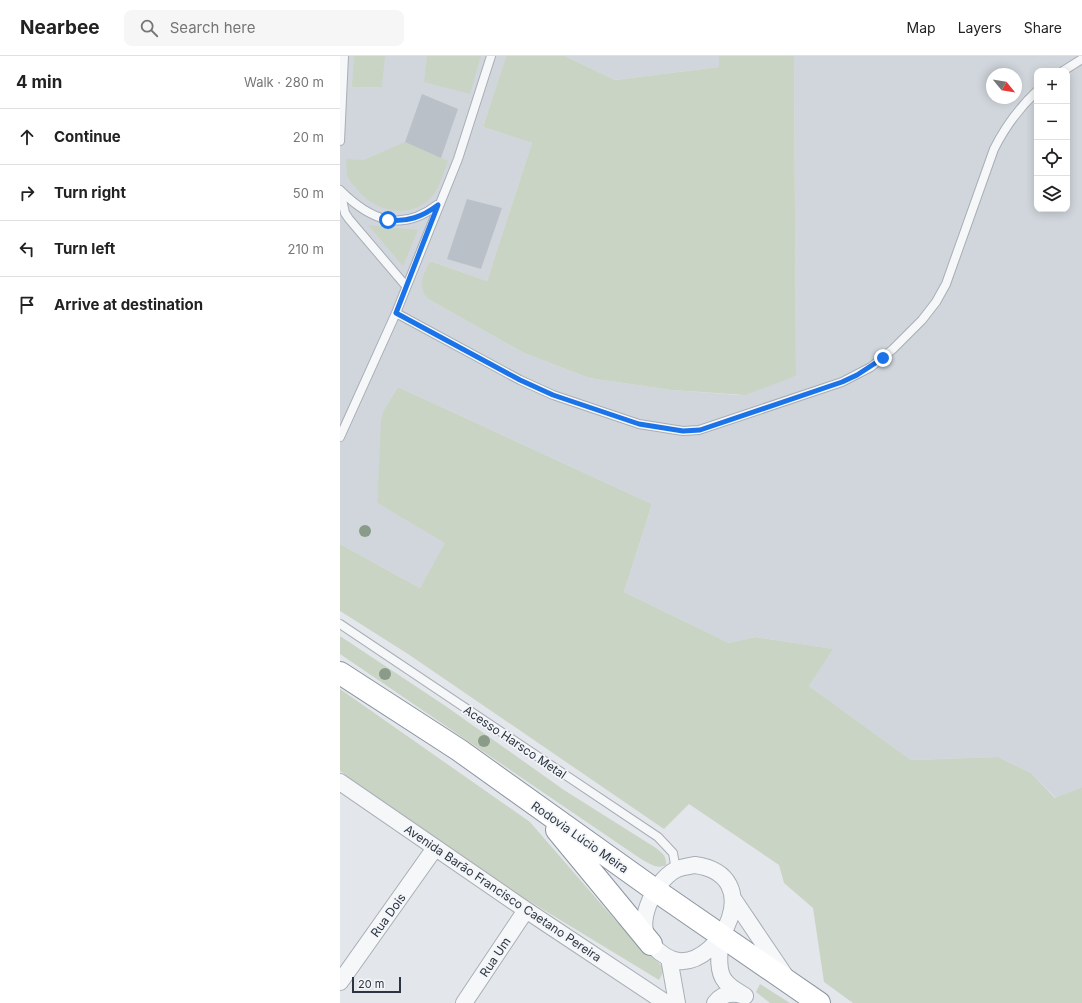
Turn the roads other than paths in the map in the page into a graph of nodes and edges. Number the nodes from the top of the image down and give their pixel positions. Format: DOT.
graph roads {
  1 [pos="344,56"];
  2 [pos="491,56"];
  3 [pos="1082,59"];
  4 [pos="1068,68"];
  5 [pos="1034,94"];
  6 [pos="340,141"];
  7 [pos="340,191"];
  8 [pos="438,205"];
  9 [pos="406,286"];
  10 [pos="396,313"];
  11 [pos="340,437"];
  12 [pos="340,624"];
  13 [pos="340,673"];
  14 [pos="340,782"];
  15 [pos="540,808"];
  16 [pos="435,848"];
  17 [pos="676,870"];
  18 [pos="655,890"];
  19 [pos="734,900"];
  20 [pos="526,910"];
  21 [pos="721,935"];
  22 [pos="651,944"];
  23 [pos="669,958"];
  24 [pos="340,982"];
  25 [pos="792,984"];
  26 [pos="750,1001"];
  27 [pos="464,1003"];
  28 [pos="666,1003"];
  29 [pos="677,1003"];
  30 [pos="715,1003"];
  31 [pos="818,1003"];
  1 -- 6 [label="lane"];
  2 -- 8 [label="lane"];
  3 -- 4 [label="lane"];
  5 -- 10 [label="lane"];
  7 -- 8 [label="lane"];
  7 -- 9 [label="lane"];
  8 -- 9 [label="lane"];
  9 -- 10 [label="lane"];
  10 -- 11 [label="lane"];
  12 -- 17 [label="lane, Acesso Harsco Metal"];
  13 -- 15 [label="highway, Rodovia Lúcio Meira"];
  14 -- 16 [label="street, Avenida Barão Francisco Caetano Pereira"];
  15 -- 18 [label="highway, Rodovia Lúcio Meira"];
  15 -- 22 [label="highway"];
  16 -- 20 [label="street, Avenida Barão Francisco Caetano Pereira"];
  16 -- 24 [label="street, Rua Dois"];
  17 -- 18 [label="street"];
  17 -- 19 [label="street"];
  18 -- 21 [label="highway, Rodovia Lúcio Meira"];
  18 -- 22 [label="street"];
  19 -- 21 [label="street"];
  19 -- 25 [label="street"];
  20 -- 27 [label="street, Rua Um"];
  20 -- 28 [label="street, Avenida Barão Francisco Caetano Pereira"];
  21 -- 23 [label="street"];
  21 -- 25 [label="highway, Rodovia Lúcio Meira"];
  21 -- 26 [label="street"];
  22 -- 23 [label="street"];
  23 -- 29 [label="street"];
  25 -- 31 [label="highway, Rodovia Lúcio Meira"];
  26 -- 30 [label="street"];
}
